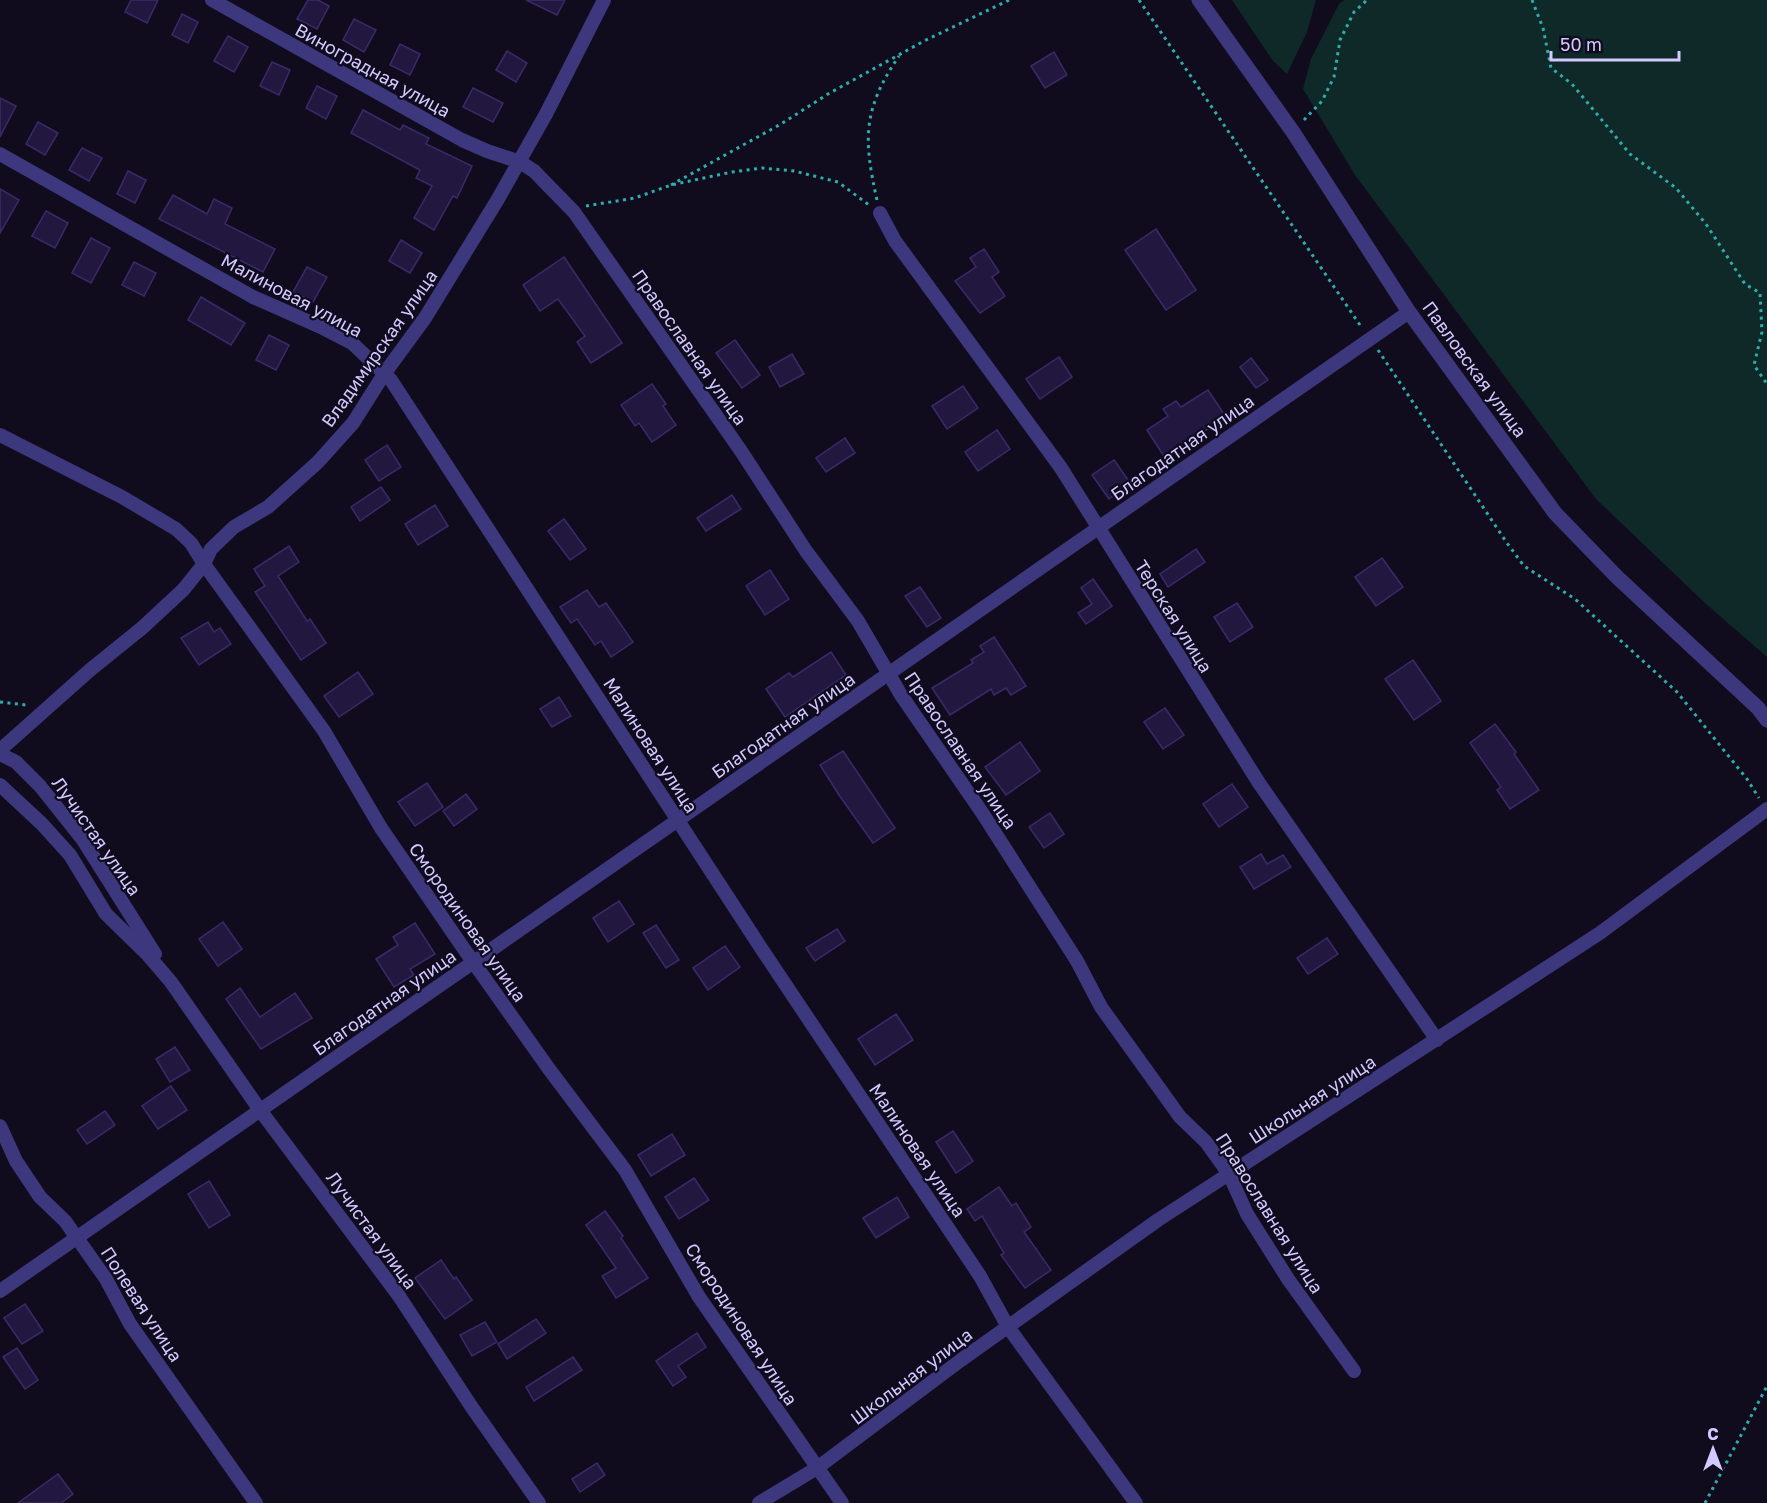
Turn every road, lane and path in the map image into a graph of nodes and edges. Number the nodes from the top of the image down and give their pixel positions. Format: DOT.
graph roads {
  1 [pos="212,0"];
  2 [pos="604,0"];
  3 [pos="1009,0"];
  4 [pos="1138,0"];
  5 [pos="1199,0"];
  6 [pos="1367,0"];
  7 [pos="1532,0"];
  8 [pos="900,54"];
  9 [pos="1293,132"];
  10 [pos="0,154"];
  11 [pos="520,162"];
  12 [pos="671,185"];
  13 [pos="574,212"];
  14 [pos="880,213"];
  15 [pos="1409,312"];
  16 [pos="1370,339"];
  17 [pos="384,374"];
  18 [pos="1767,384"];
  19 [pos="0,435"];
  20 [pos="1097,528"];
  21 [pos="204,564"];
  22 [pos="888,674"];
  23 [pos="1767,720"];
  24 [pos="0,752"];
  25 [pos="0,784"];
  26 [pos="1767,809"];
  27 [pos="678,819"];
  28 [pos="473,962"];
  29 [pos="171,982"];
  30 [pos="1437,1040"];
  31 [pos="260,1110"];
  32 [pos="0,1126"];
  33 [pos="1229,1174"];
  34 [pos="76,1238"];
  35 [pos="0,1291"];
  36 [pos="1008,1327"];
  37 [pos="1354,1371"];
  38 [pos="1767,1386"];
  39 [pos="817,1468"];
  40 [pos="256,1503"];
  41 [pos="538,1503"];
  42 [pos="759,1503"];
  43 [pos="842,1503"];
  44 [pos="1136,1503"];
  45 [pos="1705,1503"];
  1 -- 11 [label="street, Виноградная улица"];
  2 -- 11 [label="street, Владимирская улица"];
  3 -- 8 [label="path"];
  4 -- 16 [label="path"];
  5 -- 9 [label="street, Павловская улица"];
  6 -- 9 [label="path"];
  7 -- 18 [label="path"];
  8 -- 12 [label="path"];
  8 -- 14 [label="path"];
  9 -- 15 [label="street, Павловская улица"];
  10 -- 17 [label="street, Малиновая улица"];
  11 -- 13 [label="street, Православная улица"];
  11 -- 17 [label="street, Владимирская улица"];
  12 -- 13 [label="path"];
  12 -- 14 [label="path"];
  13 -- 22 [label="street, Православная улица"];
  14 -- 20 [label="street, Терская улица"];
  15 -- 16 [label="street, Благодатная улица"];
  15 -- 23 [label="street, Павловская улица"];
  16 -- 20 [label="street, Благодатная улица"];
  16 -- 26 [label="path"];
  17 -- 21 [label="street, Владимирская улица"];
  17 -- 27 [label="street, Малиновая улица"];
  19 -- 21 [label="street, Смородиновая улица"];
  20 -- 22 [label="street, Благодатная улица"];
  20 -- 30 [label="street, Терская улица"];
  21 -- 24 [label="street, Владимирская улица"];
  21 -- 28 [label="street, Смородиновая улица"];
  22 -- 27 [label="street, Благодатная улица"];
  22 -- 33 [label="street, Православная улица"];
  24 -- 29 [label="street, Лучистая улица"];
  25 -- 29 [label="street, Лучистая улица"];
  26 -- 30 [label="street, Школьная улица"];
  27 -- 28 [label="street, Благодатная улица"];
  27 -- 36 [label="street, Малиновая улица"];
  28 -- 31 [label="street, Благодатная улица"];
  28 -- 39 [label="street, Смородиновая улица"];
  29 -- 31 [label="street, Лучистая улица"];
  30 -- 33 [label="street, Школьная улица"];
  31 -- 34 [label="street, Благодатная улица"];
  31 -- 41 [label="street, Лучистая улица"];
  32 -- 34 [label="street, Полевая улица"];
  33 -- 36 [label="street, Школьная улица"];
  33 -- 37 [label="street, Православная улица"];
  34 -- 35 [label="street, Благодатная улица"];
  34 -- 40 [label="street, Полевая улица"];
  36 -- 39 [label="street, Школьная улица"];
  36 -- 44 [label="street, Малиновая улица"];
  38 -- 45 [label="path"];
  39 -- 42 [label="street, Школьная улица"];
  39 -- 43 [label="street, Смородиновая улица"];
}
